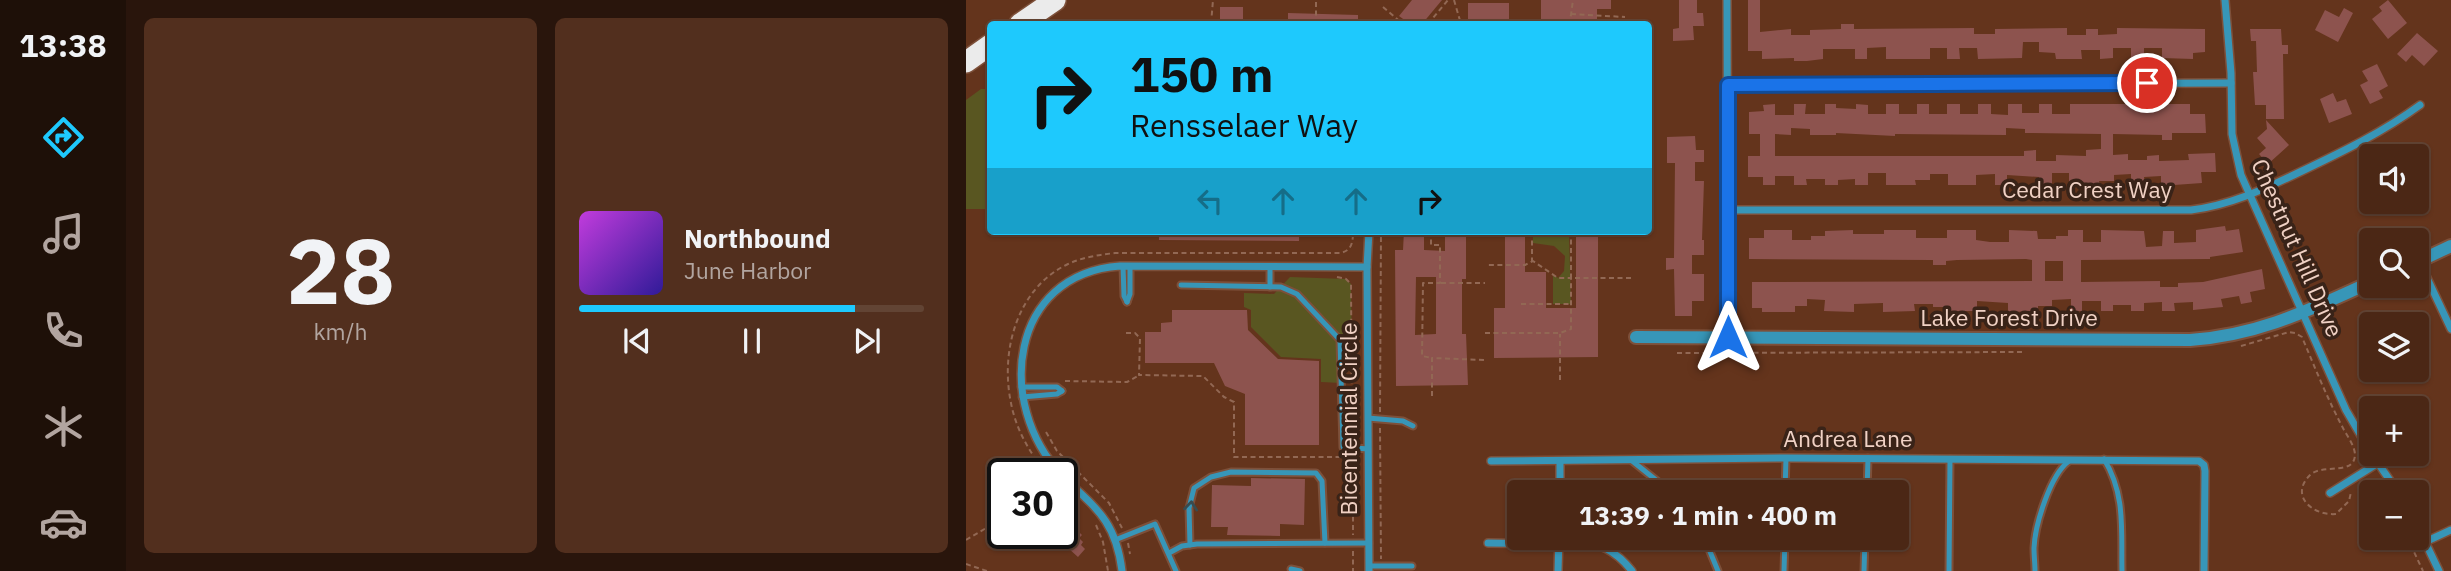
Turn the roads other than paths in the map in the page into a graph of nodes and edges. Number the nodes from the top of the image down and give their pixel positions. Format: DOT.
graph roads {
  1 [pos="1055,0"];
  2 [pos="1727,0"];
  3 [pos="2225,0"];
  4 [pos="1024,21"];
  5 [pos="987,47"];
  6 [pos="966,62"];
  7 [pos="2231,83"];
  8 [pos="1728,85"];
  9 [pos="2420,105"];
  10 [pos="2250,195"];
  11 [pos="1728,210"];
  12 [pos="1368,235"];
  13 [pos="2451,246"];
  14 [pos="2429,256"];
  15 [pos="1127,267"];
  16 [pos="1270,267"];
  17 [pos="1367,267"];
  18 [pos="2429,284"];
  19 [pos="1181,285"];
  20 [pos="1270,286"];
  21 [pos="2359,288"];
  22 [pos="2304,313"];
  23 [pos="2451,329"];
  24 [pos="1636,337"];
  25 [pos="1728,337"];
  26 [pos="1021,387"];
  27 [pos="1022,397"];
  28 [pos="1368,418"];
  29 [pos="1413,426"];
  30 [pos="2359,432"];
  31 [pos="1368,449"];
  32 [pos="1047,458"];
  33 [pos="1786,458"];
  34 [pos="1868,458"];
  35 [pos="1950,459"];
  36 [pos="2071,459"];
  37 [pos="2104,459"];
  38 [pos="1631,460"];
  39 [pos="1491,461"];
  40 [pos="1560,462"];
  41 [pos="2373,466"];
  42 [pos="1560,480"];
  43 [pos="1656,480"];
  44 [pos="1785,480"];
  45 [pos="1867,480"];
  46 [pos="1078,489"];
  47 [pos="2330,493"];
  48 [pos="2451,530"];
  49 [pos="1115,540"];
  50 [pos="2429,540"];
  51 [pos="1507,542"];
  52 [pos="1325,543"];
  53 [pos="1369,543"];
  54 [pos="1488,543"];
  55 [pos="1190,545"];
  56 [pos="1559,550"];
  57 [pos="1610,550"];
  58 [pos="1709,550"];
  59 [pos="1785,550"];
  60 [pos="1865,550"];
  61 [pos="2429,550"];
  62 [pos="1169,553"];
  63 [pos="1412,566"];
  64 [pos="1369,568"];
  65 [pos="1291,569"];
  66 [pos="1122,571"];
  67 [pos="1176,571"];
  68 [pos="1300,571"];
  69 [pos="1559,571"];
  70 [pos="1632,571"];
  71 [pos="1718,571"];
  72 [pos="1784,571"];
  73 [pos="1864,571"];
  74 [pos="1949,571"];
  75 [pos="2035,571"];
  76 [pos="2122,571"];
  77 [pos="2204,571"];
  78 [pos="2438,571"];
  1 -- 4 [label="highway"];
  2 -- 8 [label="street"];
  3 -- 7 [label="street, Chestnut Hill Drive"];
  5 -- 6 [label="highway"];
  7 -- 8 [label="street"];
  7 -- 10 [label="street, Chestnut Hill Drive"];
  8 -- 11 [label="street"];
  9 -- 10 [label="street, Cedar Crest Way"];
  10 -- 11 [label="street, Cedar Crest Way"];
  10 -- 22 [label="street, Chestnut Hill Drive"];
  11 -- 25 [label="street"];
  12 -- 17 [label="street, Bicentennial Circle"];
  13 -- 14 [label="street"];
  15 -- 15 [label="lane"];
  15 -- 16 [label="street"];
  15 -- 26 [label="street"];
  16 -- 17 [label="street"];
  16 -- 20 [label="lane"];
  17 -- 28 [label="street, Bicentennial Circle"];
  18 -- 23 [label="street"];
  19 -- 20 [label="lane"];
  20 -- 31 [label="lane"];
  21 -- 22 [label="street, Lake Forest Drive"];
  22 -- 25 [label="street, Lake Forest Drive"];
  22 -- 30 [label="street, Chestnut Hill Drive"];
  24 -- 25 [label="street, Lake Forest Drive"];
  26 -- 27 [label="street"];
  26 -- 27 [label="lane"];
  27 -- 32 [label="street"];
  28 -- 29 [label="lane"];
  28 -- 31 [label="street, Bicentennial Circle"];
  31 -- 53 [label="street, Bicentennial Circle"];
  33 -- 34 [label="street, Andrea Lane"];
  33 -- 38 [label="street, Andrea Lane"];
  33 -- 44 [label="lane"];
  34 -- 35 [label="street, Andrea Lane"];
  34 -- 45 [label="lane"];
  35 -- 36 [label="street, Andrea Lane"];
  35 -- 74 [label="lane"];
  36 -- 37 [label="street, Andrea Lane"];
  36 -- 75 [label="lane"];
  37 -- 76 [label="lane"];
  37 -- 77 [label="street, Andrea Lane"];
  38 -- 40 [label="street, Andrea Lane"];
  38 -- 43 [label="lane"];
  39 -- 40 [label="street, Andrea Lane"];
  40 -- 42 [label="street"];
  41 -- 47 [label="street"];
  46 -- 49 [label="street"];
  48 -- 50 [label="street"];
  49 -- 62 [label="lane"];
  49 -- 66 [label="street"];
  51 -- 54 [label="street"];
  52 -- 53 [label="lane"];
  52 -- 55 [label="lane"];
  55 -- 52 [label="lane, one-way"];
  53 -- 64 [label="street, Bicentennial Circle"];
  55 -- 62 [label="lane"];
  56 -- 69 [label="street"];
  57 -- 70 [label="street"];
  58 -- 71 [label="lane"];
  59 -- 72 [label="lane"];
  60 -- 73 [label="lane"];
  61 -- 78 [label="street"];
  62 -- 67 [label="lane"];
  63 -- 64 [label="lane"];
  65 -- 68 [label="lane"];
}
